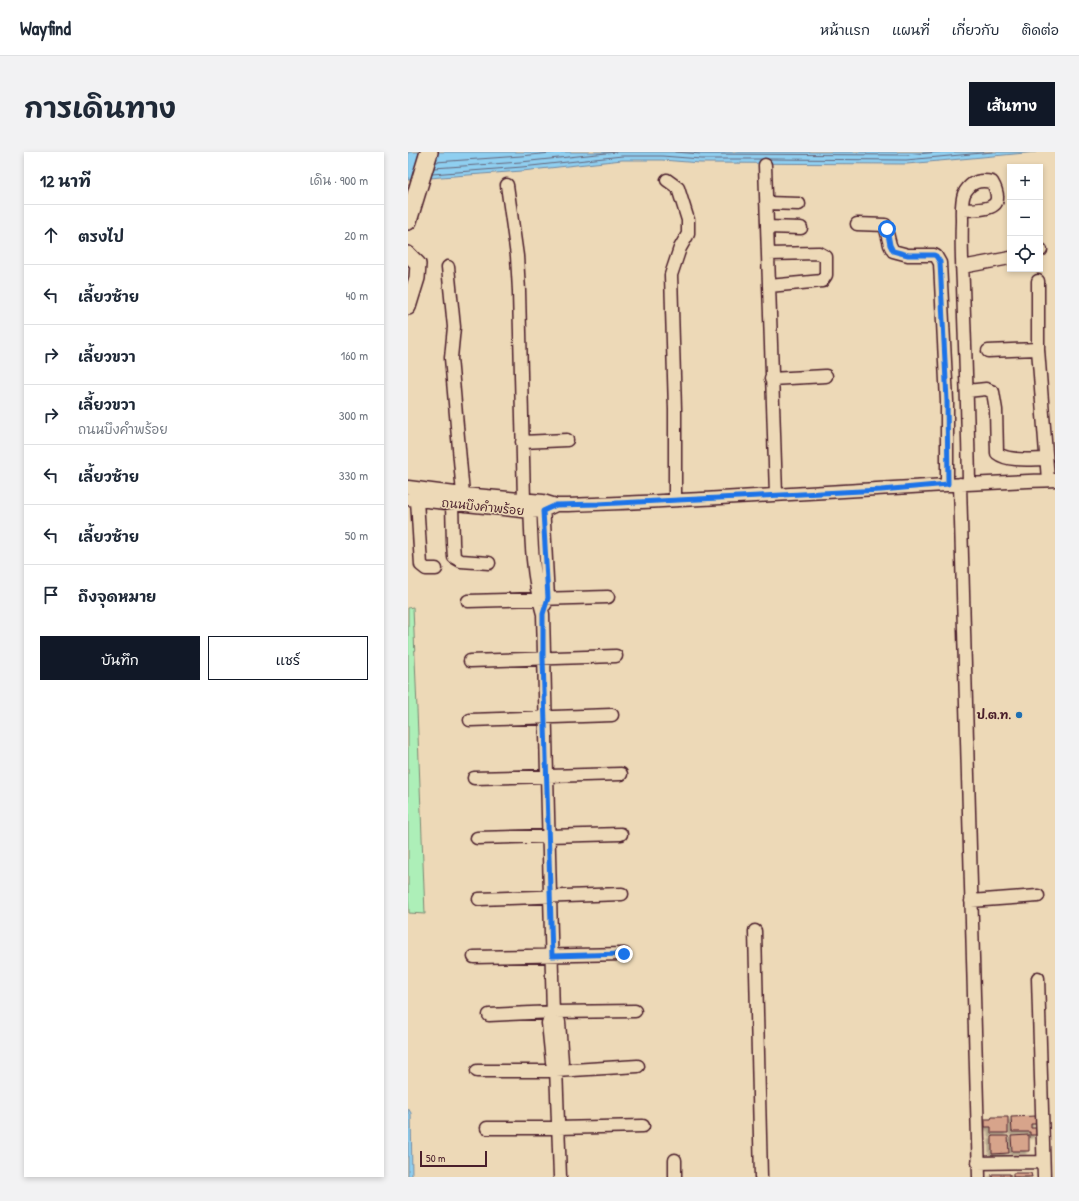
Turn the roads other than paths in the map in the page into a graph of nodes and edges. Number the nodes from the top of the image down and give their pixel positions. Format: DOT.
graph roads {
  1 [pos="417,152"];
  2 [pos="429,152"];
  3 [pos="765,166"];
  4 [pos="667,180"];
  5 [pos="507,185"];
  6 [pos="408,186"];
  7 [pos="766,203"];
  8 [pos="799,204"];
  9 [pos="962,210"];
  10 [pos="408,221"];
  11 [pos="857,224"];
  12 [pos="767,227"];
  13 [pos="802,228"];
  14 [pos="768,254"];
  15 [pos="413,259"];
  16 [pos="1007,259"];
  17 [pos="448,267"];
  18 [pos="962,267"];
  19 [pos="1038,282"];
  20 [pos="769,286"];
  21 [pos="408,308"];
  22 [pos="1038,349"];
  23 [pos="988,351"];
  24 [pos="826,376"];
  25 [pos="771,378"];
  26 [pos="967,391"];
  27 [pos="567,440"];
  28 [pos="522,442"];
  29 [pos="1046,459"];
  30 [pos="1051,480"];
  31 [pos="959,484"];
  32 [pos="408,487"];
  33 [pos="463,494"];
  34 [pos="776,494"];
  35 [pos="412,499"];
  36 [pos="676,500"];
  37 [pos="452,504"];
  38 [pos="528,504"];
  39 [pos="543,506"];
  40 [pos="545,549"];
  41 [pos="532,550"];
  42 [pos="489,563"];
  43 [pos="436,569"];
  44 [pos="608,597"];
  45 [pos="543,598"];
  46 [pos="468,601"];
  47 [pos="616,656"];
  48 [pos="543,658"];
  49 [pos="470,661"];
  50 [pos="612,715"];
  51 [pos="545,718"];
  52 [pos="470,720"];
  53 [pos="621,774"];
  54 [pos="546,776"];
  55 [pos="474,778"];
  56 [pos="621,834"];
  57 [pos="548,835"];
  58 [pos="477,838"];
  59 [pos="622,894"];
  60 [pos="550,896"];
  61 [pos="1038,896"];
  62 [pos="479,899"];
  63 [pos="971,901"];
  64 [pos="755,931"];
  65 [pos="624,954"];
  66 [pos="552,956"];
  67 [pos="474,957"];
  68 [pos="1038,978"];
  69 [pos="635,1011"];
  70 [pos="553,1013"];
  71 [pos="489,1015"];
  72 [pos="638,1066"];
  73 [pos="556,1069"];
  74 [pos="477,1071"];
  75 [pos="643,1126"];
  76 [pos="487,1128"];
  77 [pos="558,1128"];
  78 [pos="675,1160"];
  79 [pos="1043,1162"];
  80 [pos="978,1163"];
  81 [pos="560,1177"];
  82 [pos="675,1177"];
  83 [pos="761,1177"];
  84 [pos="979,1177"];
  85 [pos="1044,1177"];
  1 -- 6 [label="highway"];
  2 -- 10 [label="highway"];
  3 -- 7 [label="street"];
  4 -- 36 [label="street"];
  5 -- 28 [label="street"];
  7 -- 8 [label="street"];
  7 -- 12 [label="street"];
  9 -- 18 [label="street"];
  11 -- 31 [label="street"];
  12 -- 13 [label="street"];
  12 -- 14 [label="street"];
  14 -- 20 [label="street"];
  14 -- 20 [label="street"];
  15 -- 21 [label="main road"];
  16 -- 18 [label="street"];
  17 -- 33 [label="street"];
  18 -- 26 [label="street"];
  19 -- 22 [label="street"];
  20 -- 25 [label="street"];
  22 -- 23 [label="street"];
  22 -- 29 [label="street"];
  24 -- 25 [label="street"];
  25 -- 34 [label="street"];
  26 -- 29 [label="street"];
  26 -- 31 [label="street"];
  27 -- 28 [label="street"];
  28 -- 38 [label="street"];
  29 -- 30 [label="street"];
  30 -- 31 [label="street, ถนนบึงคำพร้อย"];
  31 -- 34 [label="street, ถนนบึงคำพร้อย"];
  31 -- 63 [label="street"];
  32 -- 33 [label="street, ถนนบึงคำพร้อย"];
  33 -- 38 [label="street, ถนนบึงคำพร้อย"];
  34 -- 36 [label="street, ถนนบึงคำพร้อย"];
  35 -- 37 [label="street, ถนนบึงคำพร้อย"];
  35 -- 43 [label="street"];
  36 -- 39 [label="street, ถนนบึงคำพร้อย"];
  37 -- 38 [label="street, ถนนบึงคำพร้อย"];
  37 -- 42 [label="street"];
  38 -- 39 [label="street, ถนนบึงคำพร้อย"];
  38 -- 41 [label="street"];
  39 -- 40 [label="street"];
  40 -- 41 [label="street"];
  40 -- 45 [label="street"];
  41 -- 45 [label="street"];
  44 -- 45 [label="street"];
  45 -- 46 [label="street"];
  45 -- 48 [label="street"];
  47 -- 48 [label="street"];
  48 -- 49 [label="street"];
  48 -- 51 [label="street"];
  50 -- 51 [label="street"];
  51 -- 52 [label="street"];
  51 -- 54 [label="street"];
  53 -- 54 [label="street"];
  54 -- 55 [label="street"];
  54 -- 57 [label="street"];
  56 -- 57 [label="street"];
  57 -- 58 [label="street"];
  57 -- 60 [label="street"];
  59 -- 60 [label="street"];
  60 -- 62 [label="street"];
  60 -- 66 [label="street"];
  61 -- 63 [label="street"];
  63 -- 80 [label="street"];
  64 -- 83 [label="street"];
  65 -- 66 [label="street"];
  66 -- 67 [label="street"];
  66 -- 70 [label="street"];
  68 -- 79 [label="street"];
  69 -- 70 [label="street"];
  70 -- 71 [label="street"];
  70 -- 73 [label="street"];
  72 -- 73 [label="street"];
  73 -- 74 [label="street"];
  73 -- 77 [label="street"];
  75 -- 77 [label="street"];
  76 -- 77 [label="street"];
  77 -- 81 [label="street"];
  78 -- 82 [label="street"];
  79 -- 80 [label="street"];
  79 -- 85 [label="street"];
  80 -- 84 [label="street"];
}
